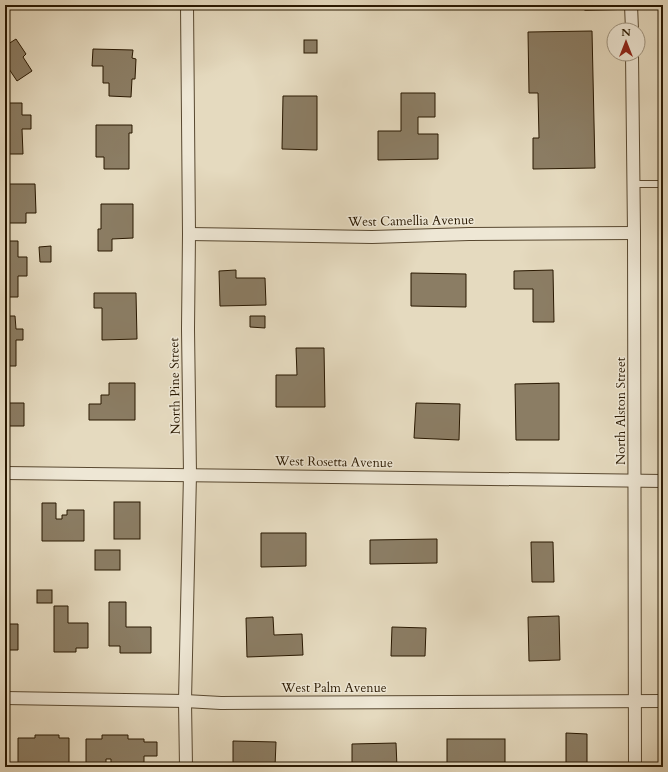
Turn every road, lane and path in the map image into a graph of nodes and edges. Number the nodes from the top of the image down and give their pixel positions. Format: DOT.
graph roads {
  1 [pos="187,5"];
  2 [pos="649,5"];
  3 [pos="631,6"];
  4 [pos="587,7"];
  5 [pos="632,22"];
  6 [pos="632,62"];
  7 [pos="633,184"];
  8 [pos="663,184"];
  9 [pos="634,233"];
  10 [pos="189,234"];
  11 [pos="5,473"];
  12 [pos="190,474"];
  13 [pos="635,481"];
  14 [pos="663,481"];
  15 [pos="5,698"];
  16 [pos="635,700"];
  17 [pos="185,701"];
  18 [pos="663,701"];
  19 [pos="186,767"];
  20 [pos="635,767"];
  1 -- 10 [label="street, North Pine Street"];
  2 -- 3 [label="lane"];
  3 -- 4 [label="lane"];
  3 -- 5 [label="street"];
  6 -- 7 [label="street, North Alston Street"];
  7 -- 8 [label="lane"];
  7 -- 9 [label="street, North Alston Street"];
  9 -- 10 [label="street, West Camellia Avenue"];
  9 -- 13 [label="street, North Alston Street"];
  10 -- 12 [label="street, North Pine Street"];
  11 -- 12 [label="street, West Rosetta Avenue"];
  12 -- 13 [label="street, West Rosetta Avenue"];
  12 -- 17 [label="street, North Pine Street"];
  13 -- 14 [label="street, West Rosetta Avenue"];
  13 -- 16 [label="street, North Alston Street"];
  15 -- 17 [label="street, West Palm Avenue"];
  16 -- 17 [label="street, West Palm Avenue"];
  16 -- 18 [label="street, West Palm Avenue"];
  16 -- 20 [label="street, North Alston Street"];
  17 -- 19 [label="street, North Pine Street"];
}
